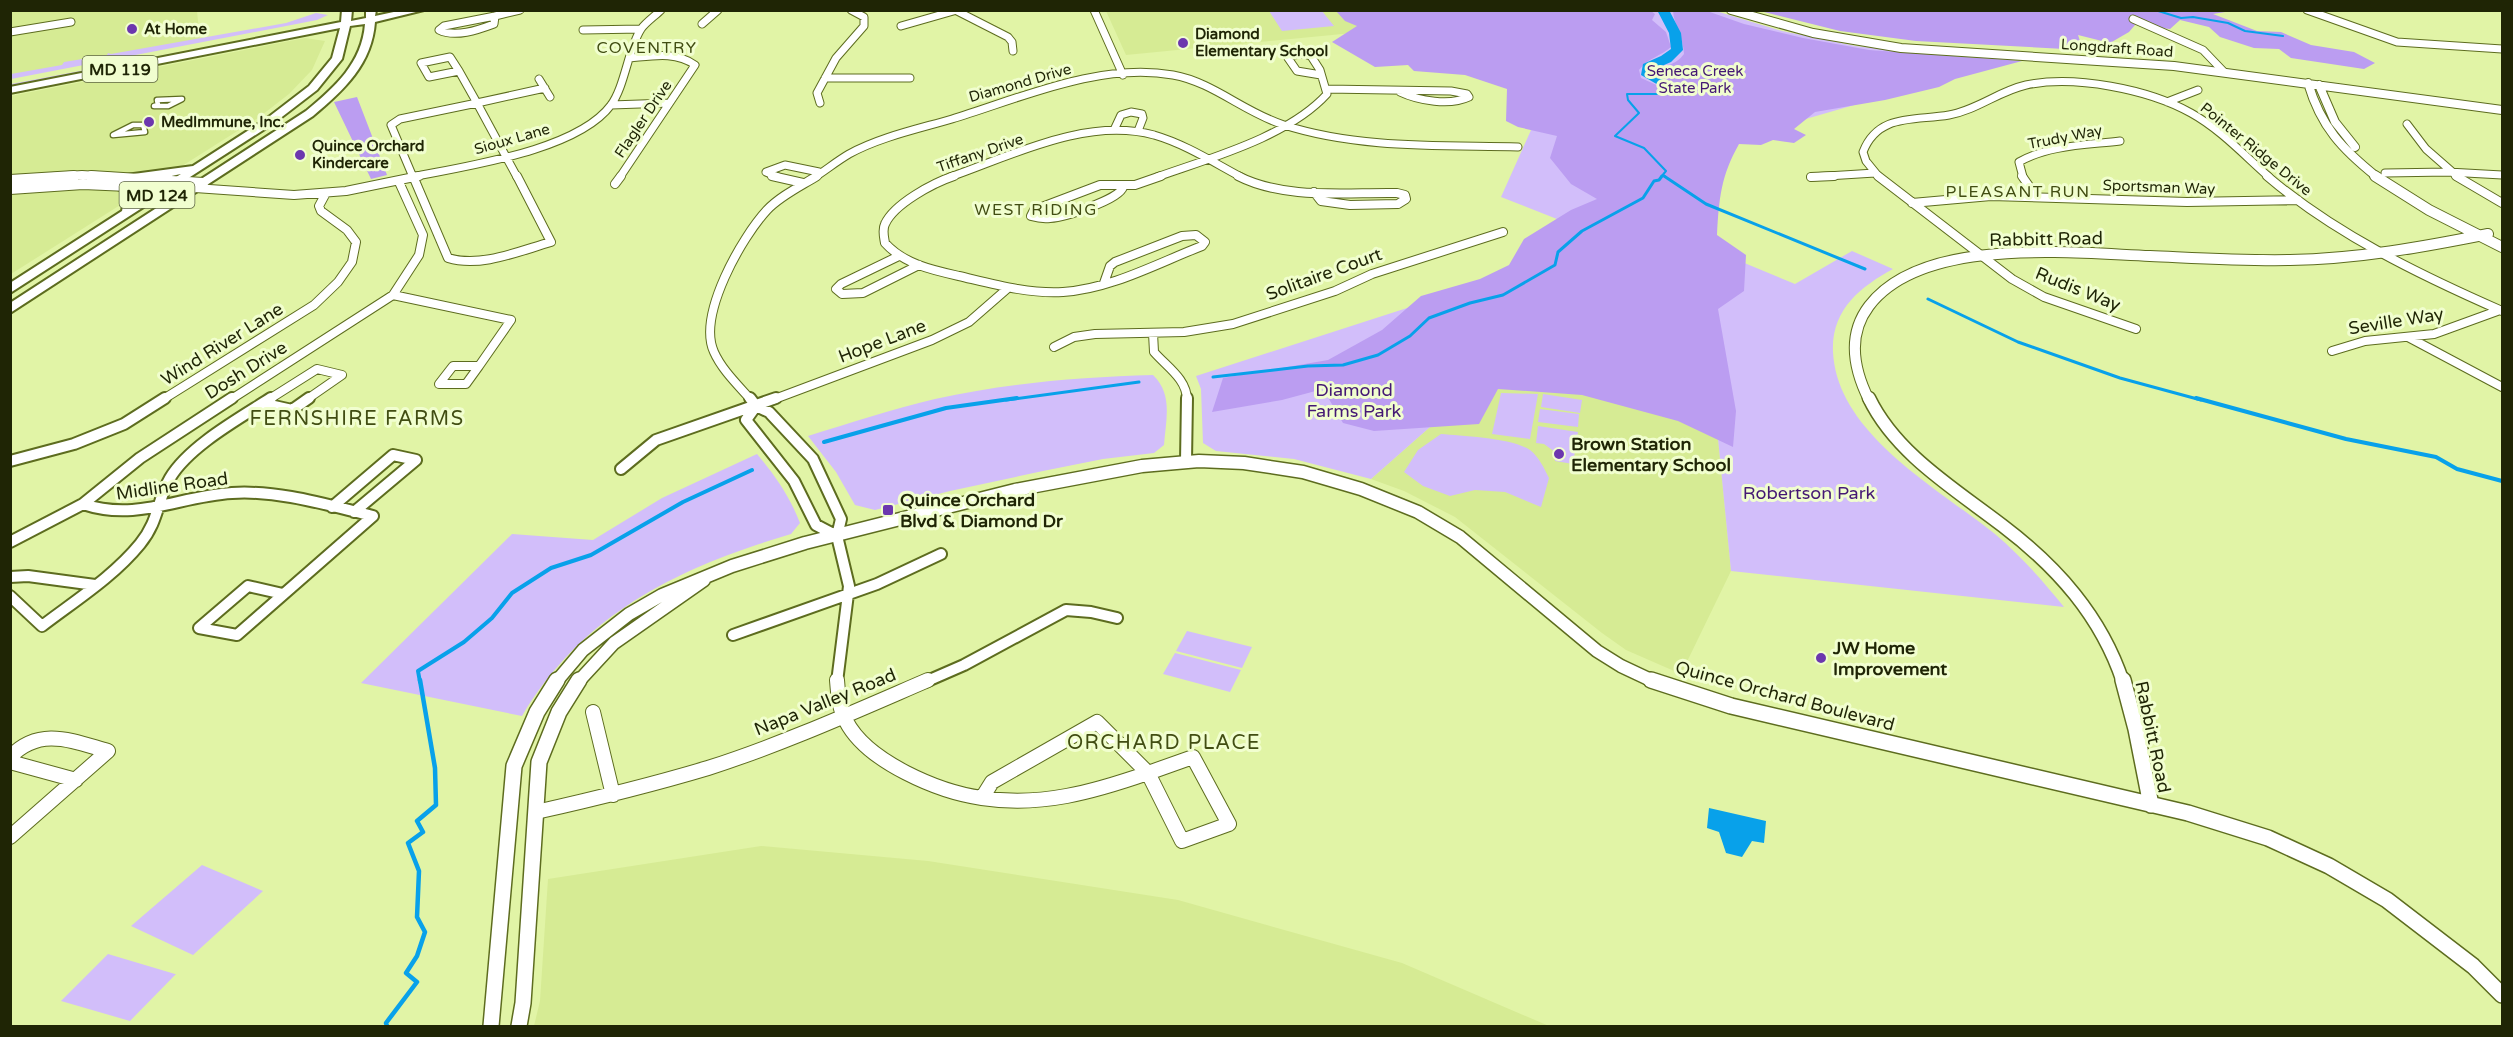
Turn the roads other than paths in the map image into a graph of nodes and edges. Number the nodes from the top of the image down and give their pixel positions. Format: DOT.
graph roads {
  1 [pos="384,10"];
  2 [pos="420,10"];
  3 [pos="520,10"];
  4 [pos="661,10"];
  5 [pos="718,10"];
  6 [pos="851,10"];
  7 [pos="1094,10"];
  8 [pos="1731,10"];
  9 [pos="2307,10"];
  10 [pos="957,11"];
  11 [pos="371,15"];
  12 [pos="345,16"];
  13 [pos="495,16"];
  14 [pos="2133,19"];
  15 [pos="71,22"];
  16 [pos="702,24"];
  17 [pos="902,26"];
  18 [pos="641,29"];
  19 [pos="583,30"];
  20 [pos="10,32"];
  21 [pos="280,38"];
  22 [pos="341,41"];
  23 [pos="2502,49"];
  24 [pos="1013,51"];
  25 [pos="630,58"];
  26 [pos="459,71"];
  27 [pos="2224,72"];
  28 [pos="1123,75"];
  29 [pos="1321,75"];
  30 [pos="825,78"];
  31 [pos="910,78"];
  32 [pos="539,79"];
  33 [pos="10,83"];
  34 [pos="2308,83"];
  35 [pos="2319,85"];
  36 [pos="545,88"];
  37 [pos="1327,89"];
  38 [pos="10,90"];
  39 [pos="2198,90"];
  40 [pos="1400,92"];
  41 [pos="550,97"];
  42 [pos="302,98"];
  43 [pos="182,99"];
  44 [pos="477,102"];
  45 [pos="2167,102"];
  46 [pos="669,103"];
  47 [pos="820,103"];
  48 [pos="611,105"];
  49 [pos="2502,110"];
  50 [pos="2407,124"];
  51 [pos="1284,125"];
  52 [pos="1114,130"];
  53 [pos="1138,131"];
  54 [pos="145,132"];
  55 [pos="2120,141"];
  56 [pos="1518,147"];
  57 [pos="507,157"];
  58 [pos="1208,159"];
  59 [pos="2448,171"];
  60 [pos="819,172"];
  61 [pos="1875,173"];
  62 [pos="2385,173"];
  63 [pos="2502,175"];
  64 [pos="1811,177"];
  65 [pos="415,178"];
  66 [pos="10,180"];
  67 [pos="179,180"];
  68 [pos="124,181"];
  69 [pos="399,182"];
  70 [pos="803,183"];
  71 [pos="615,184"];
  72 [pos="199,186"];
  73 [pos="1123,187"];
  74 [pos="167,188"];
  75 [pos="10,189"];
  76 [pos="1314,192"];
  77 [pos="326,193"];
  78 [pos="2037,196"];
  79 [pos="2298,200"];
  80 [pos="1912,203"];
  81 [pos="2502,203"];
  82 [pos="1503,232"];
  83 [pos="2483,235"];
  84 [pos="2502,240"];
  85 [pos="2502,247"];
  86 [pos="2383,253"];
  87 [pos="899,256"];
  88 [pos="1979,256"];
  89 [pos="919,265"];
  90 [pos="43,268"];
  91 [pos="1104,283"];
  92 [pos="1008,288"];
  93 [pos="10,289"];
  94 [pos="393,295"];
  95 [pos="10,309"];
  96 [pos="2501,311"];
  97 [pos="2136,329"];
  98 [pos="1153,333"];
  99 [pos="2409,338"];
  100 [pos="1054,347"];
  101 [pos="2332,351"];
  102 [pos="479,366"];
  103 [pos="2502,387"];
  104 [pos="265,404"];
  105 [pos="756,406"];
  106 [pos="10,461"];
  107 [pos="1186,461"];
  108 [pos="621,469"];
  109 [pos="83,504"];
  110 [pos="161,505"];
  111 [pos="332,507"];
  112 [pos="354,512"];
  113 [pos="837,536"];
  114 [pos="10,542"];
  115 [pos="941,554"];
  116 [pos="713,572"];
  117 [pos="10,577"];
  118 [pos="95,585"];
  119 [pos="849,592"];
  120 [pos="283,594"];
  121 [pos="10,596"];
  122 [pos="1117,618"];
  123 [pos="734,635"];
  124 [pos="593,712"];
  125 [pos="844,716"];
  126 [pos="10,758"];
  127 [pos="10,762"];
  128 [pos="1148,773"];
  129 [pos="76,780"];
  130 [pos="613,795"];
  131 [pos="982,799"];
  132 [pos="2151,805"];
  133 [pos="536,812"];
  134 [pos="10,837"];
  135 [pos="2502,996"];
  136 [pos="491,1026"];
  137 [pos="519,1026"];
  1 -- 11 [label="main road, MD 119"];
  2 -- 11 [label="main road, MD 119"];
  3 -- 13 [label="street"];
  4 -- 18 [label="street, Sioux Lane"];
  5 -- 16 [label="street"];
  6 -- 30 [label="street"];
  7 -- 28 [label="street"];
  8 -- 27 [label="street, Longdraft Road"];
  9 -- 23 [label="street"];
  10 -- 17 [label="street"];
  10 -- 24 [label="street"];
  11 -- 12 [label="main road, MD 119"];
  11 -- 72 [label="main road, MD 124"];
  12 -- 21 [label="main road, MD 119"];
  12 -- 22 [label="main road, MD 124"];
  12 -- 33 [label="main road, MD 119"];
  13 -- 13 [label="street"];
  14 -- 27 [label="street"];
  15 -- 20 [label="street"];
  18 -- 19 [label="street"];
  18 -- 25 [label="street, Sioux Lane"];
  21 -- 22 [label="main road"];
  21 -- 38 [label="main road, MD 119"];
  22 -- 42 [label="main road, MD 124"];
  25 -- 46 [label="street, Flagler Drive"];
  25 -- 48 [label="street, Sioux Lane"];
  26 -- 26 [label="street"];
  26 -- 44 [label="street"];
  27 -- 34 [label="street, Longdraft Road"];
  28 -- 51 [label="street, Diamond Drive"];
  28 -- 60 [label="street, Diamond Drive"];
  29 -- 29 [label="street"];
  29 -- 37 [label="street"];
  30 -- 31 [label="street"];
  30 -- 47 [label="street"];
  32 -- 36 [label="street"];
  34 -- 35 [label="street, Longdraft Road"];
  34 -- 83 [label="street"];
  35 -- 49 [label="street, Longdraft Road"];
  35 -- 62 [label="street"];
  36 -- 41 [label="street"];
  36 -- 44 [label="street"];
  37 -- 40 [label="street"];
  37 -- 51 [label="street"];
  39 -- 45 [label="street"];
  40 -- 40 [label="street"];
  42 -- 67 [label="main road, MD 124"];
  42 -- 68 [label="main road"];
  43 -- 43 [label="street"];
  44 -- 57 [label="street"];
  44 -- 65 [label="street"];
  45 -- 61 [label="street, Pointer Ridge Drive"];
  45 -- 79 [label="street, Pointer Ridge Drive"];
  46 -- 48 [label="street"];
  46 -- 71 [label="street, Flagler Drive"];
  48 -- 57 [label="street, Sioux Lane"];
  50 -- 59 [label="street"];
  51 -- 56 [label="street, Diamond Drive"];
  51 -- 58 [label="street"];
  52 -- 53 [label="street, Tiffany Drive"];
  52 -- 53 [label="street"];
  52 -- 87 [label="street, Tiffany Drive"];
  53 -- 58 [label="street, Tiffany Drive"];
  54 -- 54 [label="street"];
  55 -- 78 [label="street, Trudy Way"];
  57 -- 65 [label="street, Sioux Lane"];
  57 -- 65 [label="street"];
  58 -- 73 [label="street"];
  58 -- 76 [label="street, Tiffany Drive"];
  59 -- 62 [label="street"];
  59 -- 63 [label="street"];
  59 -- 81 [label="street"];
  60 -- 70 [label="street, Diamond Drive"];
  60 -- 70 [label="street"];
  61 -- 64 [label="street"];
  61 -- 80 [label="street"];
  62 -- 83 [label="street"];
  65 -- 69 [label="street, Sioux Lane"];
  66 -- 68 [label="street"];
  67 -- 68 [label="street"];
  67 -- 72 [label="street"];
  67 -- 74 [label="main road, MD 124"];
  68 -- 74 [label="street"];
  68 -- 75 [label="street"];
  68 -- 90 [label="main road"];
  69 -- 77 [label="street, Sioux Lane"];
  69 -- 94 [label="street, Dosh Drive"];
  70 -- 105 [label="street, Diamond Drive"];
  72 -- 74 [label="street"];
  72 -- 77 [label="street, Sioux Lane"];
  72 -- 95 [label="main road, MD 124"];
  73 -- 73 [label="street"];
  74 -- 90 [label="main road, MD 124"];
  76 -- 76 [label="street"];
  77 -- 106 [label="street, Wind River Lane"];
  78 -- 79 [label="street, Sportsman Way"];
  78 -- 80 [label="street, Sportsman Way"];
  79 -- 86 [label="street, Pointer Ridge Drive"];
  80 -- 88 [label="street"];
  82 -- 98 [label="street, Solitaire Court"];
  83 -- 84 [label="street"];
  83 -- 85 [label="street"];
  83 -- 86 [label="street, Rabbitt Road"];
  86 -- 88 [label="street, Rabbitt Road"];
  86 -- 96 [label="street, Pointer Ridge Drive"];
  87 -- 89 [label="street"];
  87 -- 89 [label="street"];
  88 -- 97 [label="street, Rudis Way"];
  88 -- 132 [label="street, Rabbitt Road"];
  89 -- 92 [label="street"];
  90 -- 93 [label="main road, MD 124"];
  91 -- 91 [label="street"];
  91 -- 92 [label="street"];
  92 -- 105 [label="street, Hope Lane"];
  94 -- 102 [label="street"];
  94 -- 109 [label="street, Dosh Drive"];
  96 -- 99 [label="street, Seville Way"];
  98 -- 100 [label="street, Solitaire Court"];
  98 -- 107 [label="street"];
  99 -- 101 [label="street, Seville Way"];
  99 -- 103 [label="street"];
  104 -- 104 [label="street"];
  104 -- 110 [label="street"];
  105 -- 108 [label="street, Hope Lane"];
  105 -- 113 [label="street, Diamond Drive"];
  105 -- 113 [label="street"];
  107 -- 113 [label="street, Quince Orchard Boulevard"];
  107 -- 132 [label="street, Quince Orchard Boulevard"];
  109 -- 110 [label="street, Midline Road"];
  109 -- 114 [label="street, Dosh Drive"];
  110 -- 111 [label="street, Midline Road"];
  110 -- 118 [label="street"];
  111 -- 112 [label="street, Midline Road"];
  111 -- 112 [label="street"];
  112 -- 120 [label="street, Midline Road"];
  113 -- 116 [label="street, Quince Orchard Boulevard"];
  113 -- 119 [label="street, Diamond Drive"];
  115 -- 119 [label="street"];
  116 -- 133 [label="street, Quince Orchard Boulevard"];
  116 -- 136 [label="street, Quince Orchard Boulevard"];
  117 -- 118 [label="street"];
  118 -- 121 [label="street"];
  119 -- 123 [label="street"];
  119 -- 125 [label="street, Diamond Drive"];
  120 -- 120 [label="street"];
  122 -- 125 [label="street, Napa Valley Road"];
  124 -- 130 [label="street"];
  125 -- 130 [label="street, Napa Valley Road"];
  125 -- 131 [label="street"];
  126 -- 129 [label="street"];
  127 -- 129 [label="street"];
  128 -- 128 [label="street"];
  128 -- 131 [label="street"];
  128 -- 131 [label="street"];
  129 -- 134 [label="street"];
  130 -- 133 [label="street, Napa Valley Road"];
  132 -- 135 [label="street, Quince Orchard Boulevard"];
  133 -- 137 [label="street, Quince Orchard Boulevard"];
}
